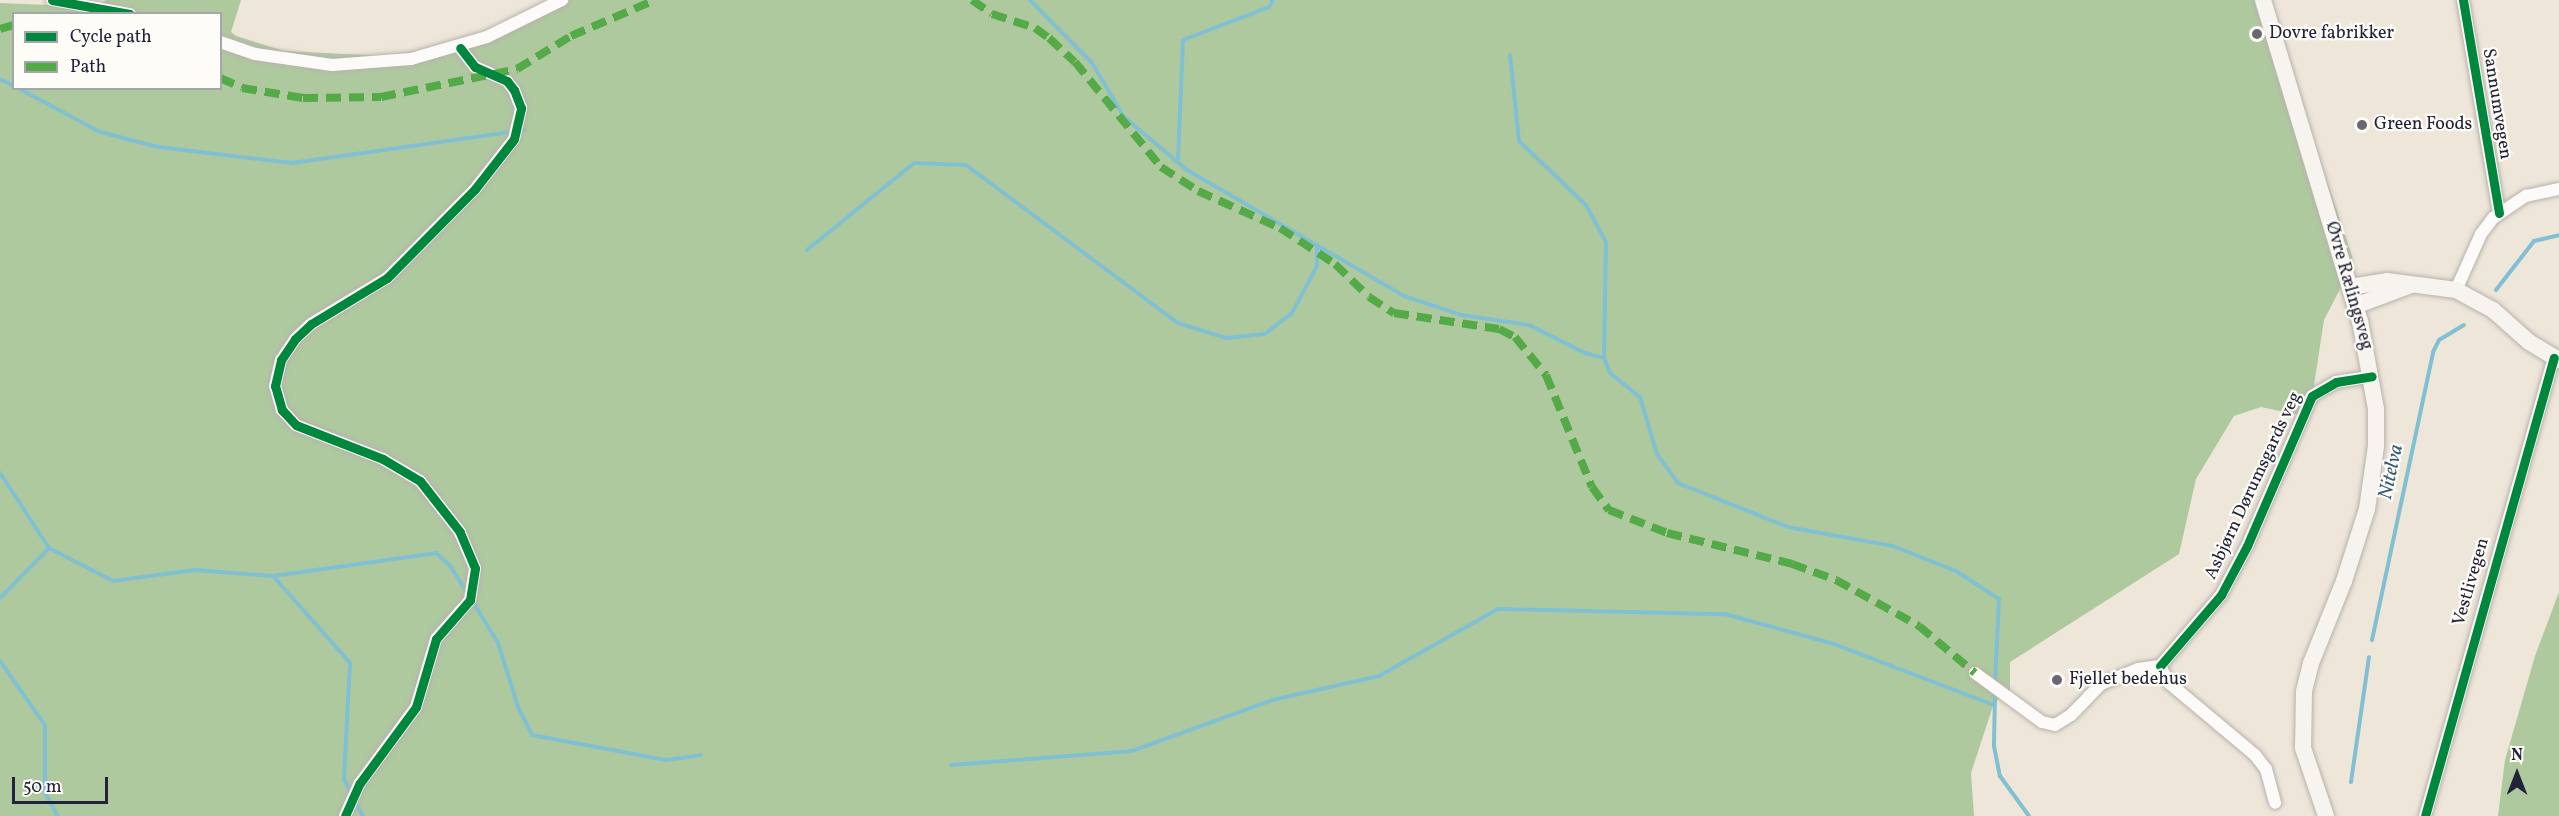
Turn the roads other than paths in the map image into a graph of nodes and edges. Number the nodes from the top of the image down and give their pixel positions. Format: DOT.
graph roads {
  1 [pos="52,0"];
  2 [pos="562,0"];
  3 [pos="2263,0"];
  4 [pos="2463,0"];
  5 [pos="119,12"];
  6 [pos="222,43"];
  7 [pos="460,48"];
  8 [pos="2559,189"];
  9 [pos="2499,213"];
  10 [pos="2412,285"];
  11 [pos="2350,287"];
  12 [pos="2456,290"];
  13 [pos="2355,306"];
  14 [pos="2557,359"];
  15 [pos="2372,376"];
  16 [pos="2160,666"];
  17 [pos="1975,673"];
  18 [pos="2275,803"];
  19 [pos="345,816"];
  20 [pos="2326,816"];
  21 [pos="2426,816"];
  1 -- 5 [label="street"];
  2 -- 7 [label="street"];
  3 -- 11 [label="main road, Øvre Rælingsveg"];
  4 -- 9 [label="street, Sannumvegen"];
  6 -- 7 [label="street"];
  7 -- 19 [label="street"];
  8 -- 9 [label="street"];
  9 -- 12 [label="street"];
  10 -- 11 [label="main road"];
  10 -- 12 [label="main road"];
  10 -- 13 [label="main road"];
  11 -- 13 [label="main road, Øvre Rælingsveg"];
  12 -- 14 [label="main road"];
  13 -- 15 [label="main road, Øvre Rælingsveg"];
  14 -- 21 [label="street, Vestlivegen"];
  15 -- 16 [label="street, Asbjørn Dørumsgards veg"];
  15 -- 20 [label="main road, Øvre Rælingsveg"];
  16 -- 17 [label="street"];
  16 -- 18 [label="street"];
}
